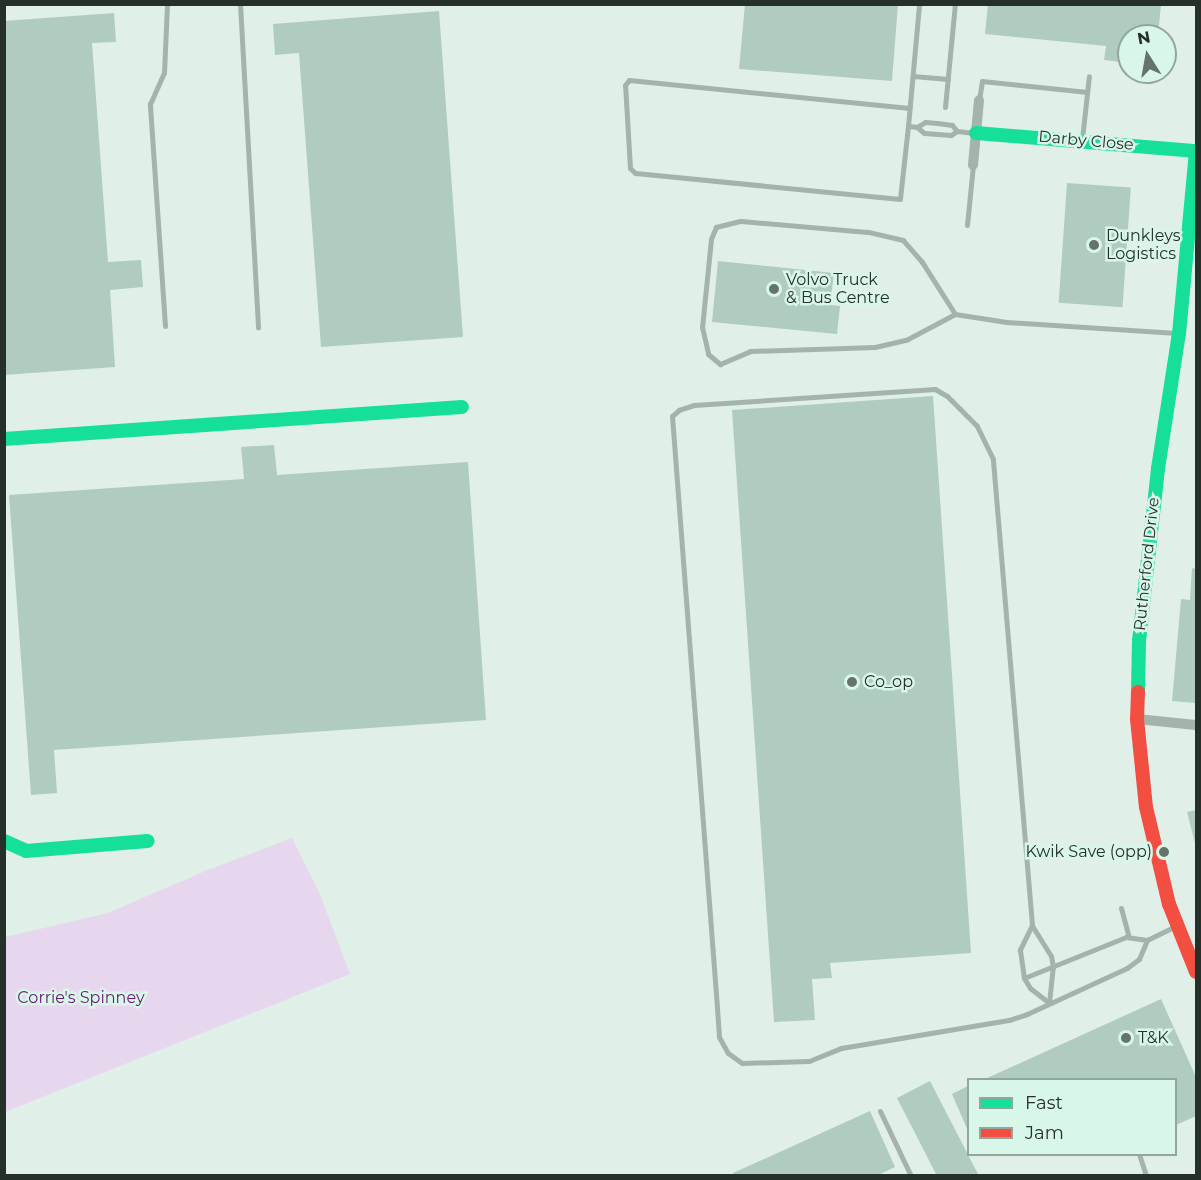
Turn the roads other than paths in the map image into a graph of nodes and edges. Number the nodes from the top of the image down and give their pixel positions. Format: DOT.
graph roads {
  1 [pos="167,4"];
  2 [pos="240,4"];
  3 [pos="919,4"];
  4 [pos="955,4"];
  5 [pos="913,76"];
  6 [pos="1089,76"];
  7 [pos="948,79"];
  8 [pos="1087,92"];
  9 [pos="980,100"];
  10 [pos="945,107"];
  11 [pos="910,108"];
  12 [pos="908,126"];
  13 [pos="917,127"];
  14 [pos="957,131"];
  15 [pos="976,133"];
  16 [pos="1082,141"];
  17 [pos="1197,151"];
  18 [pos="973,165"];
  19 [pos="967,225"];
  20 [pos="1192,250"];
  21 [pos="955,314"];
  22 [pos="165,326"];
  23 [pos="258,328"];
  24 [pos="1179,333"];
  25 [pos="462,407"];
  26 [pos="4,439"];
  27 [pos="1137,719"];
  28 [pos="1197,725"];
  29 [pos="4,841"];
  30 [pos="148,841"];
  31 [pos="1121,908"];
  32 [pos="1032,925"];
  33 [pos="1178,925"];
  34 [pos="1129,937"];
  35 [pos="1147,940"];
  36 [pos="1053,967"];
  37 [pos="1197,972"];
  38 [pos="1024,978"];
  39 [pos="1049,1003"];
  40 [pos="880,1111"];
  41 [pos="1139,1156"];
  42 [pos="911,1176"];
  43 [pos="1146,1176"];
  1 -- 22 [label="lane"];
  2 -- 23 [label="lane"];
  3 -- 5 [label="lane"];
  4 -- 7 [label="lane"];
  5 -- 7 [label="lane"];
  5 -- 11 [label="lane"];
  6 -- 8 [label="lane"];
  7 -- 10 [label="lane"];
  8 -- 9 [label="lane"];
  8 -- 16 [label="lane"];
  9 -- 15 [label="street"];
  11 -- 12 [label="lane"];
  11 -- 12 [label="lane"];
  12 -- 13 [label="lane"];
  13 -- 14 [label="lane"];
  13 -- 14 [label="lane"];
  14 -- 15 [label="lane"];
  15 -- 16 [label="street, Darby Close"];
  15 -- 18 [label="street"];
  16 -- 17 [label="street, Darby Close"];
  17 -- 20 [label="street, Rutherford Drive"];
  18 -- 19 [label="lane"];
  20 -- 24 [label="street, Rutherford Drive"];
  21 -- 21 [label="lane"];
  21 -- 24 [label="lane"];
  24 -- 27 [label="street, Rutherford Drive"];
  25 -- 26 [label="street"];
  27 -- 28 [label="street"];
  27 -- 33 [label="street, Rutherford Drive"];
  29 -- 30 [label="street"];
  31 -- 34 [label="lane"];
  32 -- 36 [label="lane"];
  32 -- 38 [label="lane"];
  32 -- 39 [label="lane"];
  33 -- 35 [label="lane"];
  33 -- 37 [label="street, Rutherford Drive"];
  34 -- 35 [label="lane"];
  34 -- 36 [label="lane"];
  35 -- 39 [label="lane"];
  36 -- 38 [label="lane"];
  36 -- 39 [label="lane"];
  38 -- 39 [label="lane"];
  40 -- 42 [label="lane"];
  41 -- 43 [label="lane"];
}
